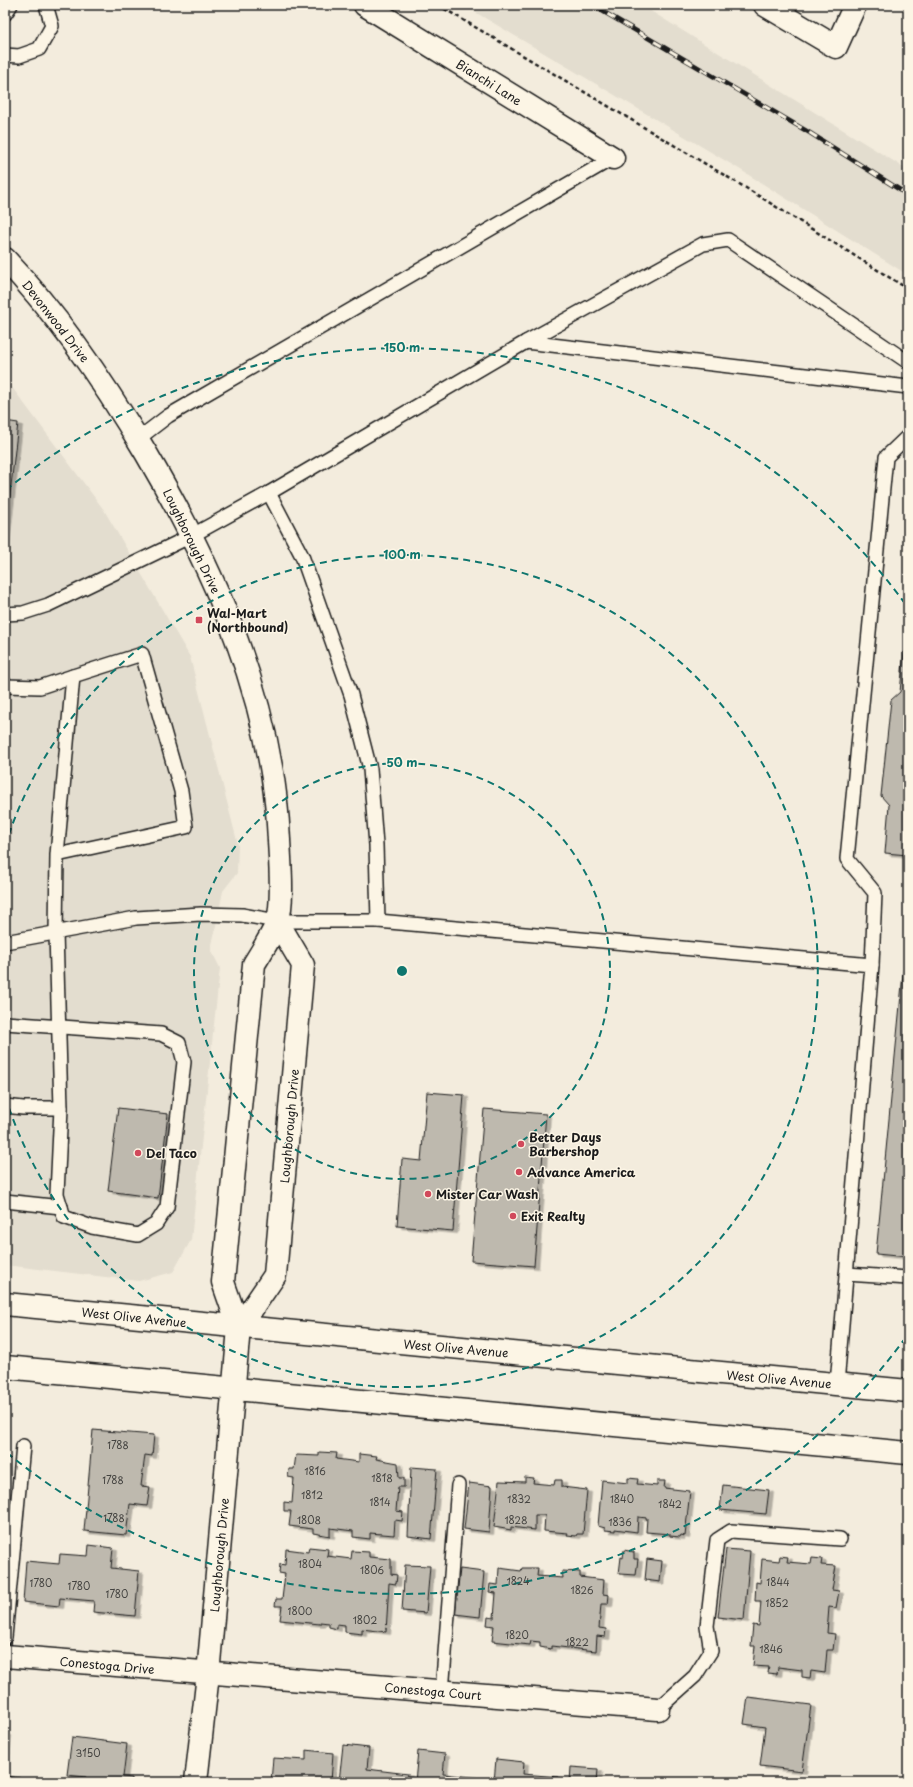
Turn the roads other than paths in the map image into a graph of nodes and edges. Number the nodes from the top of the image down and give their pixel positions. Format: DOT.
graph roads {
  1 [pos="11,5"];
  2 [pos="46,5"];
  3 [pos="365,5"];
  4 [pos="765,5"];
  5 [pos="855,5"];
  6 [pos="5,14"];
  7 [pos="5,55"];
  8 [pos="613,158"];
  9 [pos="5,259"];
  10 [pos="526,342"];
  11 [pos="908,362"];
  12 [pos="104,385"];
  13 [pos="908,387"];
  14 [pos="908,436"];
  15 [pos="138,440"];
  16 [pos="269,493"];
  17 [pos="191,536"];
  18 [pos="5,614"];
  19 [pos="73,676"];
  20 [pos="5,686"];
  21 [pos="57,855"];
  22 [pos="277,921"];
  23 [pos="378,921"];
  24 [pos="56,933"];
  25 [pos="5,942"];
  26 [pos="872,965"];
  27 [pos="5,1023"];
  28 [pos="60,1028"];
  29 [pos="5,1106"];
  30 [pos="61,1108"];
  31 [pos="5,1201"];
  32 [pos="61,1207"];
  33 [pos="846,1274"];
  34 [pos="908,1278"];
  35 [pos="5,1304"];
  36 [pos="239,1328"];
  37 [pos="5,1367"];
  38 [pos="837,1384"];
  39 [pos="233,1389"];
  40 [pos="908,1391"];
  41 [pos="23,1446"];
  42 [pos="908,1453"];
  43 [pos="458,1485"];
  44 [pos="840,1539"];
  45 [pos="5,1637"];
  46 [pos="5,1656"];
  47 [pos="208,1674"];
  48 [pos="442,1692"];
  49 [pos="658,1709"];
  50 [pos="196,1782"];
  1 -- 6 [label="lane"];
  2 -- 7 [label="lane"];
  3 -- 8 [label="street, Bianchi Lane"];
  4 -- 5 [label="street"];
  8 -- 15 [label="lane"];
  9 -- 12 [label="street, Devonwood Drive"];
  10 -- 11 [label="lane"];
  10 -- 13 [label="lane"];
  10 -- 16 [label="lane"];
  12 -- 15 [label="street, Loughborough Drive"];
  14 -- 26 [label="lane"];
  15 -- 17 [label="street, Loughborough Drive"];
  16 -- 17 [label="lane"];
  16 -- 23 [label="lane"];
  17 -- 18 [label="lane"];
  17 -- 22 [label="street, Loughborough Drive"];
  19 -- 20 [label="lane"];
  19 -- 21 [label="lane"];
  19 -- 21 [label="lane"];
  21 -- 24 [label="lane"];
  22 -- 23 [label="lane"];
  22 -- 24 [label="lane"];
  22 -- 36 [label="street, Loughborough Drive"];
  22 -- 36 [label="street, Loughborough Drive"];
  23 -- 26 [label="lane"];
  24 -- 25 [label="lane"];
  24 -- 28 [label="lane"];
  26 -- 33 [label="lane"];
  27 -- 28 [label="lane"];
  28 -- 30 [label="lane"];
  28 -- 32 [label="lane"];
  29 -- 30 [label="lane"];
  30 -- 32 [label="lane"];
  31 -- 32 [label="lane"];
  33 -- 34 [label="lane"];
  33 -- 38 [label="lane"];
  35 -- 36 [label="street, West Olive Avenue"];
  36 -- 38 [label="street, West Olive Avenue"];
  36 -- 39 [label="street, Loughborough Drive"];
  37 -- 39 [label="street"];
  38 -- 40 [label="street, West Olive Avenue"];
  39 -- 42 [label="street"];
  39 -- 47 [label="street, Loughborough Drive"];
  41 -- 45 [label="lane"];
  43 -- 48 [label="lane"];
  44 -- 49 [label="lane"];
  46 -- 47 [label="street, Conestoga Drive"];
  47 -- 48 [label="street, Conestoga Court"];
  47 -- 50 [label="street, Loughborough Drive"];
  48 -- 49 [label="street, Conestoga Court"];
}
